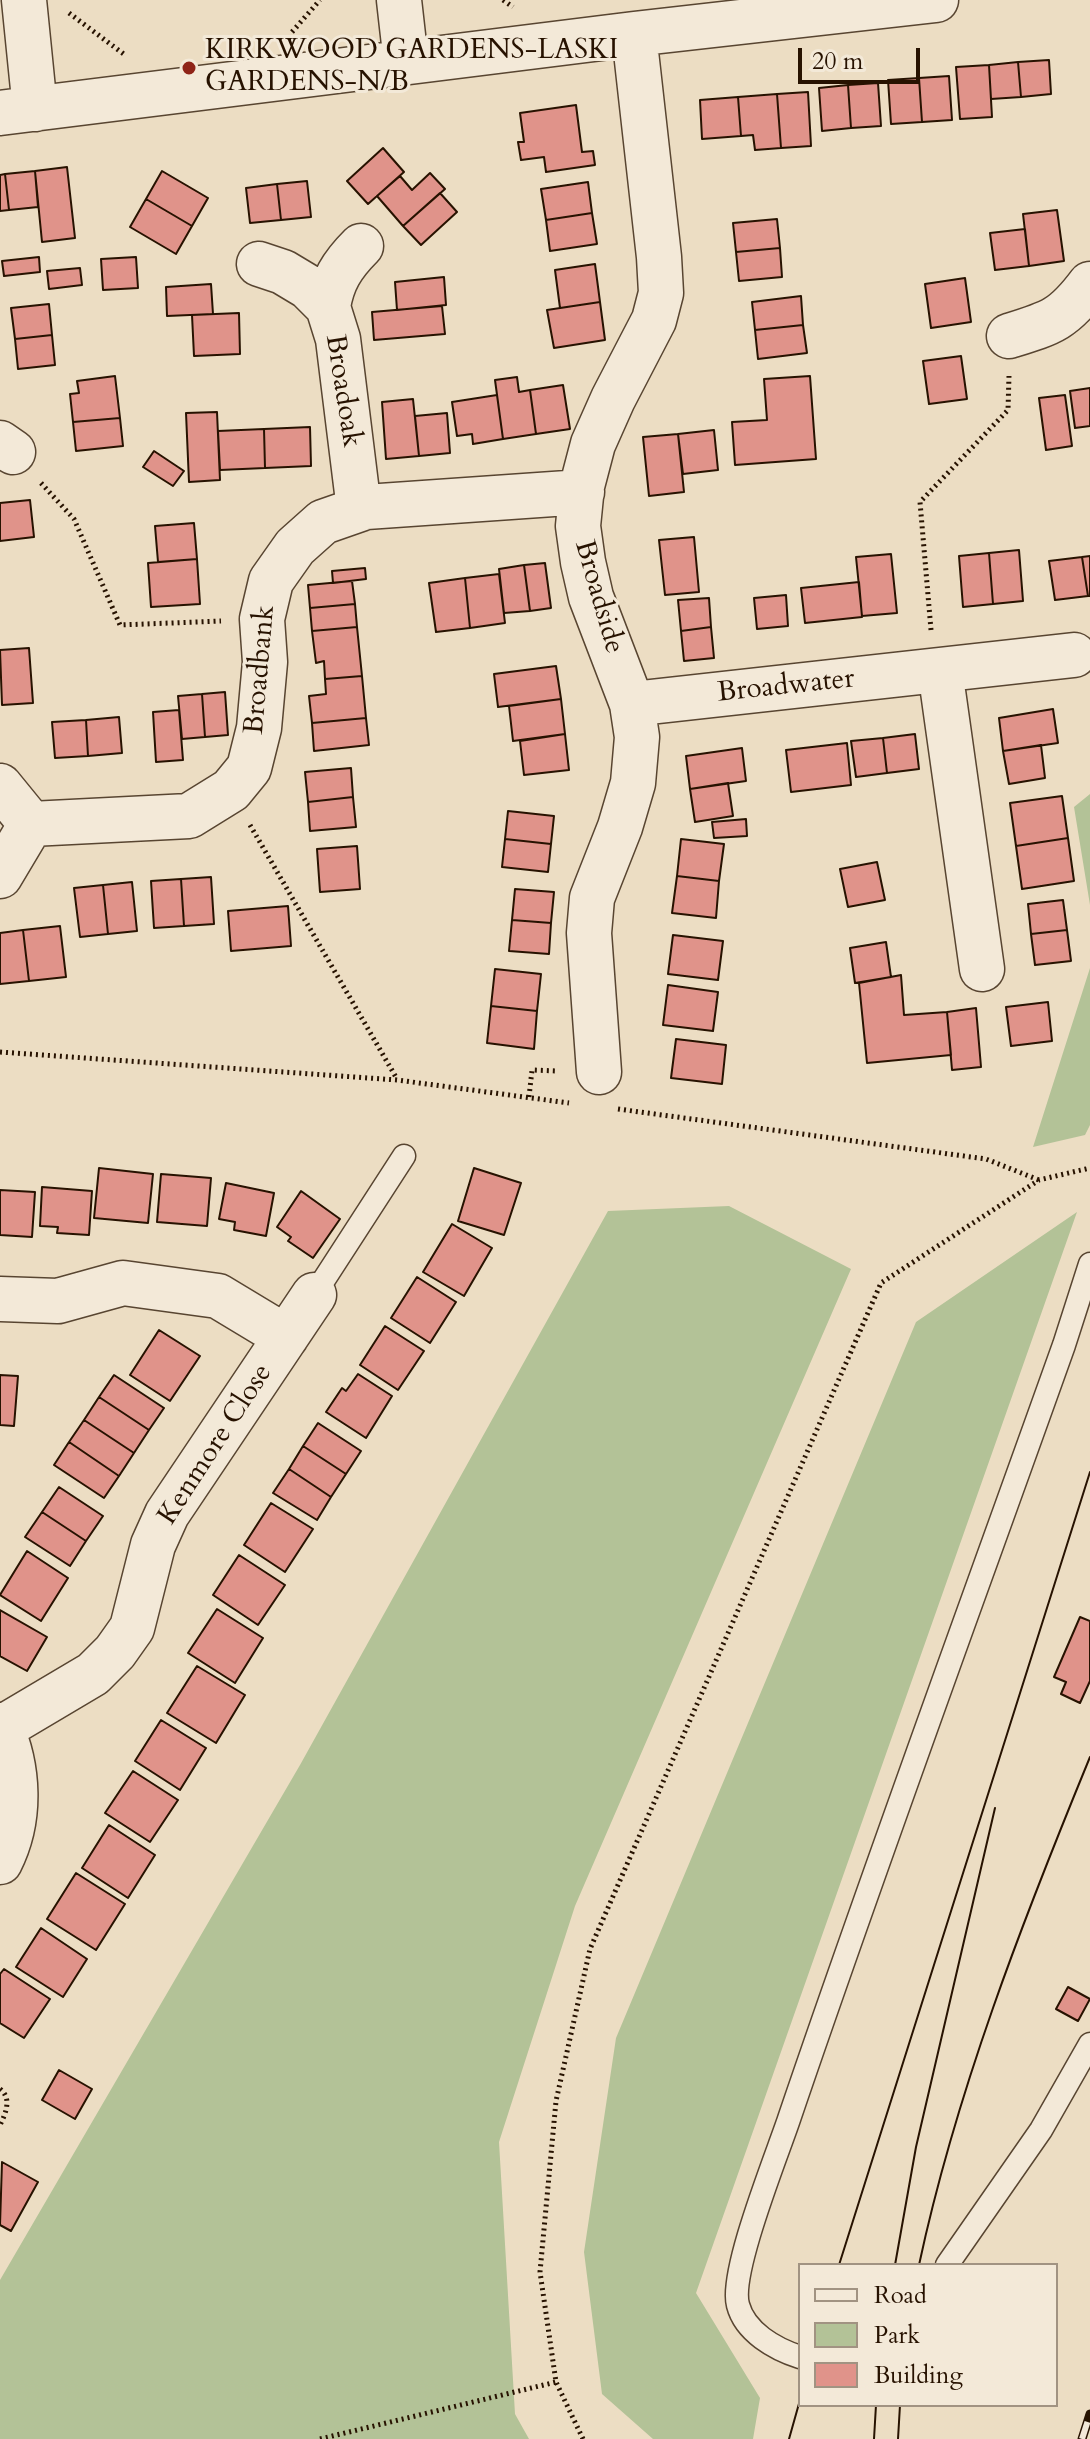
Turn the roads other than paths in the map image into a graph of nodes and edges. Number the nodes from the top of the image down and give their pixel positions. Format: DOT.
graph roads {
  1 [pos="399,0"];
  2 [pos="936,0"];
  3 [pos="44,5"];
  4 [pos="634,34"];
  5 [pos="406,62"];
  6 [pos="18,111"];
  7 [pos="361,246"];
  8 [pos="259,264"];
  9 [pos="1090,284"];
  10 [pos="328,307"];
  11 [pos="1009,336"];
  12 [pos="582,492"];
  13 [pos="359,509"];
  14 [pos="1074,655"];
  15 [pos="937,670"];
  16 [pos="632,704"];
  17 [pos="0,786"];
  18 [pos="31,824"];
  19 [pos="0,876"];
  20 [pos="982,969"];
  21 [pos="594,1095"];
  22 [pos="404,1156"];
  23 [pos="1090,1264"];
  24 [pos="314,1295"];
  25 [pos="0,1299"];
  26 [pos="286,1337"];
  27 [pos="1,1726"];
  28 [pos="0,1862"];
  29 [pos="1090,2044"];
  30 [pos="948,2263"];
  31 [pos="798,2356"];
  1 -- 5 [label="street"];
  2 -- 4 [label="street"];
  3 -- 6 [label="street"];
  4 -- 5 [label="street"];
  4 -- 12 [label="street, Broadside"];
  5 -- 6 [label="street"];
  7 -- 10 [label="street"];
  8 -- 10 [label="street, Broadoak"];
  9 -- 11 [label="street"];
  10 -- 13 [label="street, Broadoak"];
  12 -- 13 [label="street, Broadbank"];
  12 -- 16 [label="street, Broadside"];
  13 -- 18 [label="street, Broadbank"];
  14 -- 15 [label="street, Broadwater"];
  15 -- 16 [label="street, Broadwater"];
  15 -- 20 [label="street"];
  16 -- 21 [label="street, Broadside"];
  17 -- 18 [label="street"];
  18 -- 19 [label="street"];
  22 -- 24 [label="lane"];
  23 -- 31 [label="lane"];
  24 -- 26 [label="street, Kenmore Close"];
  25 -- 26 [label="street"];
  26 -- 27 [label="street, Kenmore Close"];
  27 -- 28 [label="street, Kenmore Close"];
  29 -- 30 [label="lane"];
}
